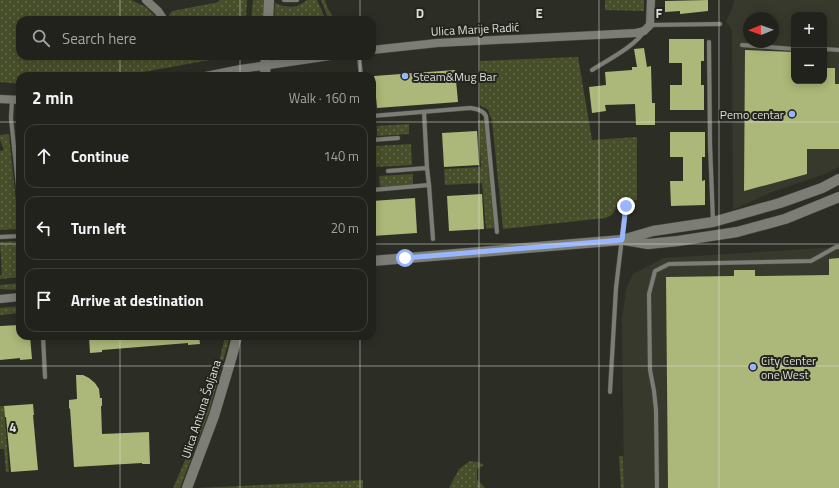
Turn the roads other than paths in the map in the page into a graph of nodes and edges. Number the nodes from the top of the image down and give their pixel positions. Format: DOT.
graph roads {
  1 [pos="146,0"];
  2 [pos="269,0"];
  3 [pos="284,0"];
  4 [pos="297,0"];
  5 [pos="651,0"];
  6 [pos="161,16"];
  7 [pos="268,16"];
  8 [pos="720,24"];
  9 [pos="647,28"];
  10 [pos="710,42"];
  11 [pos="742,45"];
  12 [pos="791,49"];
  13 [pos="827,49"];
  14 [pos="376,50"];
  15 [pos="839,50"];
  16 [pos="304,60"];
  17 [pos="359,60"];
  18 [pos="266,66"];
  19 [pos="592,70"];
  20 [pos="230,72"];
  21 [pos="361,72"];
  22 [pos="0,99"];
  23 [pos="16,100"];
  24 [pos="424,112"];
  25 [pos="376,116"];
  26 [pos="398,138"];
  27 [pos="376,140"];
  28 [pos="16,166"];
  29 [pos="427,168"];
  30 [pos="388,171"];
  31 [pos="839,180"];
  32 [pos="429,185"];
  33 [pos="376,190"];
  34 [pos="839,197"];
  35 [pos="626,204"];
  36 [pos="714,222"];
  37 [pos="497,232"];
  38 [pos="16,236"];
  39 [pos="0,238"];
  40 [pos="433,239"];
  41 [pos="622,240"];
  42 [pos="839,247"];
  43 [pos="376,261"];
  44 [pos="16,297"];
  45 [pos="0,299"];
  46 [pos="43,340"];
  47 [pos="236,340"];
  48 [pos="45,377"];
  49 [pos="610,392"];
  50 [pos="187,488"];
  51 [pos="657,488"];
  1 -- 6 [label="street"];
  2 -- 7 [label="street"];
  3 -- 4 [label="lane"];
  5 -- 9 [label="street"];
  8 -- 9 [label="lane"];
  9 -- 14 [label="street, Ulica Marije Radić"];
  9 -- 19 [label="lane"];
  10 -- 36 [label="lane"];
  11 -- 12 [label="lane"];
  13 -- 15 [label="lane"];
  16 -- 18 [label="street"];
  17 -- 21 [label="lane"];
  18 -- 20 [label="street"];
  22 -- 23 [label="street"];
  23 -- 28 [label="lane"];
  24 -- 25 [label="lane"];
  24 -- 29 [label="lane"];
  24 -- 37 [label="lane"];
  26 -- 27 [label="lane"];
  29 -- 30 [label="lane"];
  29 -- 32 [label="lane"];
  31 -- 36 [label="street"];
  32 -- 33 [label="lane"];
  32 -- 40 [label="lane"];
  34 -- 41 [label="street"];
  35 -- 41 [label="lane"];
  36 -- 41 [label="street"];
  38 -- 39 [label="lane"];
  41 -- 43 [label="street"];
  41 -- 49 [label="lane"];
  42 -- 51 [label="lane"];
  44 -- 45 [label="street"];
  46 -- 48 [label="lane"];
  47 -- 50 [label="street, Ulica Antuna Šoljana"];
}
